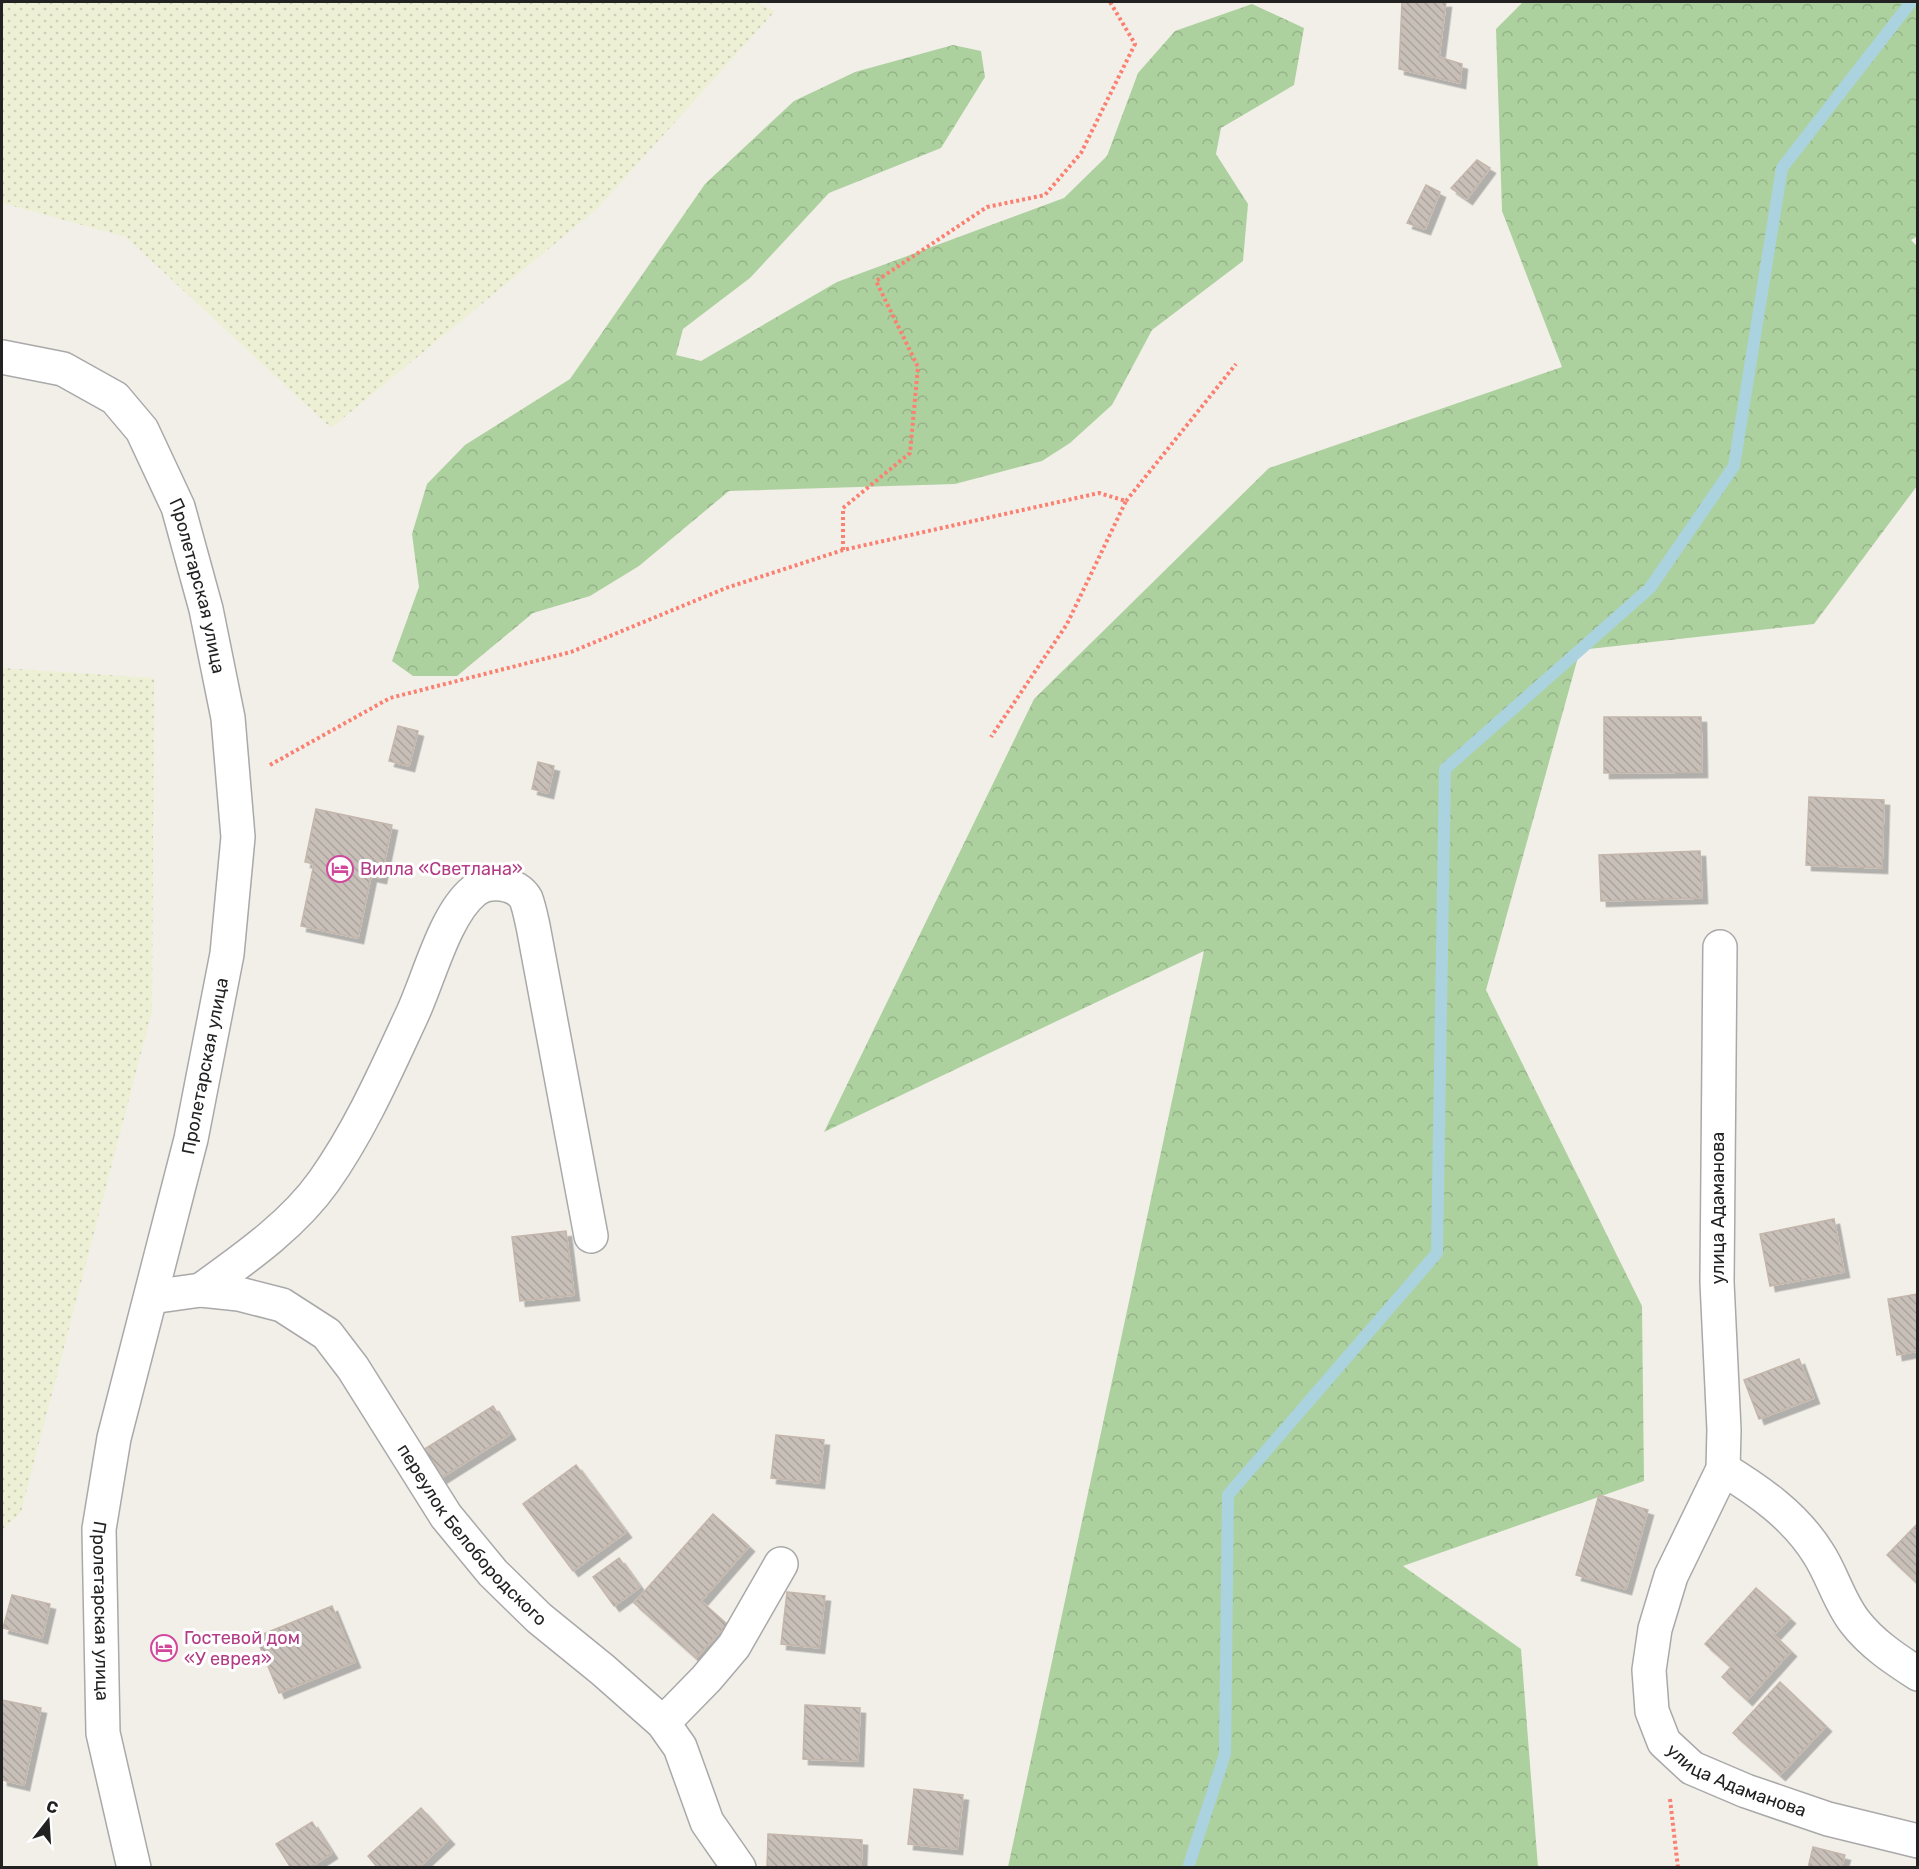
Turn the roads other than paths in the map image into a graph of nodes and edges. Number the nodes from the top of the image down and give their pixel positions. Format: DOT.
graph roads {
  1 [pos="2,357"];
  2 [pos="1720,947"];
  3 [pos="591,1236"];
  4 [pos="201,1290"];
  5 [pos="151,1297"];
  6 [pos="1723,1469"];
  7 [pos="781,1564"];
  8 [pos="1917,1674"];
  9 [pos="663,1723"];
  10 [pos="1917,1841"];
  11 [pos="134,1868"];
  12 [pos="739,1868"];
  1 -- 5 [label="street, Пролетарская улица"];
  2 -- 6 [label="street, улица Адаманова"];
  3 -- 4 [label="street"];
  4 -- 5 [label="street, переулок Белобородского"];
  4 -- 9 [label="street, переулок Белобородского"];
  5 -- 11 [label="street, Пролетарская улица"];
  6 -- 8 [label="street"];
  6 -- 10 [label="street, улица Адаманова"];
  7 -- 9 [label="street"];
  9 -- 12 [label="street, переулок Белобородского"];
}
